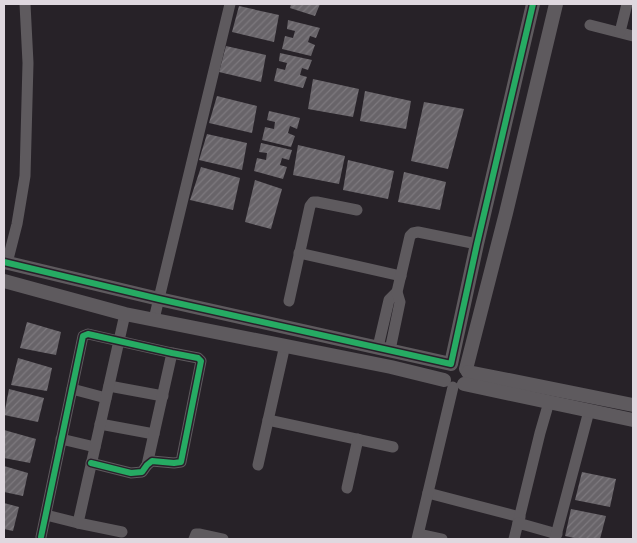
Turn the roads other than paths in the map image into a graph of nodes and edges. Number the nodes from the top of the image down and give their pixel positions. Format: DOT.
graph roads {
  1 [pos="25,4"];
  2 [pos="230,4"];
  3 [pos="533,4"];
  4 [pos="556,4"];
  5 [pos="627,4"];
  6 [pos="590,25"];
  7 [pos="620,32"];
  8 [pos="633,36"];
  9 [pos="357,210"];
  10 [pos="477,244"];
  11 [pos="300,253"];
  12 [pos="5,262"];
  13 [pos="401,276"];
  14 [pos="4,282"];
  15 [pos="158,299"];
  16 [pos="289,300"];
  17 [pos="125,314"];
  18 [pos="154,318"];
  19 [pos="119,341"];
  20 [pos="285,345"];
  21 [pos="384,349"];
  22 [pos="172,353"];
  23 [pos="451,364"];
  24 [pos="459,378"];
  25 [pos="109,386"];
  26 [pos="72,389"];
  27 [pos="162,396"];
  28 [pos="106,398"];
  29 [pos="549,402"];
  30 [pos="633,405"];
  31 [pos="589,411"];
  32 [pos="268,420"];
  33 [pos="633,420"];
  34 [pos="100,424"];
  35 [pos="154,434"];
  36 [pos="61,439"];
  37 [pos="358,440"];
  38 [pos="95,447"];
  39 [pos="393,447"];
  40 [pos="91,463"];
  41 [pos="147,465"];
  42 [pos="258,465"];
  43 [pos="347,488"];
  44 [pos="428,493"];
  45 [pos="46,515"];
  46 [pos="519,520"];
  47 [pos="78,523"];
  48 [pos="122,532"];
  49 [pos="418,536"];
  50 [pos="556,536"];
  51 [pos="41,537"];
  52 [pos="194,539"];
  53 [pos="223,539"];
  54 [pos="442,539"];
  55 [pos="514,539"];
  1 -- 12 [label="street"];
  2 -- 15 [label="street"];
  3 -- 10 [label="street"];
  4 -- 24 [label="street"];
  5 -- 7 [label="street"];
  6 -- 7 [label="street"];
  7 -- 8 [label="street"];
  9 -- 11 [label="street"];
  10 -- 13 [label="street"];
  10 -- 23 [label="street"];
  11 -- 13 [label="street"];
  11 -- 16 [label="street"];
  12 -- 15 [label="street"];
  13 -- 21 [label="street"];
  14 -- 17 [label="street"];
  15 -- 18 [label="street"];
  15 -- 21 [label="street"];
  17 -- 18 [label="street"];
  17 -- 19 [label="street"];
  18 -- 20 [label="street"];
  19 -- 22 [label="street"];
  19 -- 25 [label="street"];
  19 -- 26 [label="street"];
  20 -- 24 [label="street"];
  20 -- 32 [label="street"];
  21 -- 23 [label="street"];
  22 -- 27 [label="street"];
  22 -- 41 [label="street"];
  23 -- 24 [label="street"];
  24 -- 29 [label="street"];
  24 -- 30 [label="street"];
  24 -- 44 [label="street"];
  25 -- 27 [label="street"];
  25 -- 28 [label="street"];
  26 -- 28 [label="street"];
  26 -- 36 [label="street"];
  27 -- 35 [label="street"];
  28 -- 34 [label="street"];
  29 -- 31 [label="street"];
  29 -- 46 [label="street"];
  31 -- 33 [label="street"];
  31 -- 50 [label="street"];
  32 -- 37 [label="street"];
  32 -- 42 [label="street"];
  34 -- 35 [label="street"];
  34 -- 38 [label="street"];
  35 -- 41 [label="street"];
  36 -- 38 [label="street"];
  36 -- 45 [label="street"];
  37 -- 39 [label="street"];
  37 -- 43 [label="street"];
  38 -- 40 [label="street"];
  40 -- 41 [label="street"];
  40 -- 47 [label="street"];
  44 -- 46 [label="street"];
  44 -- 49 [label="street"];
  45 -- 47 [label="street"];
  45 -- 51 [label="street"];
  46 -- 50 [label="street"];
  46 -- 55 [label="street"];
  47 -- 48 [label="street"];
  49 -- 54 [label="street"];
  52 -- 53 [label="street"];
}
